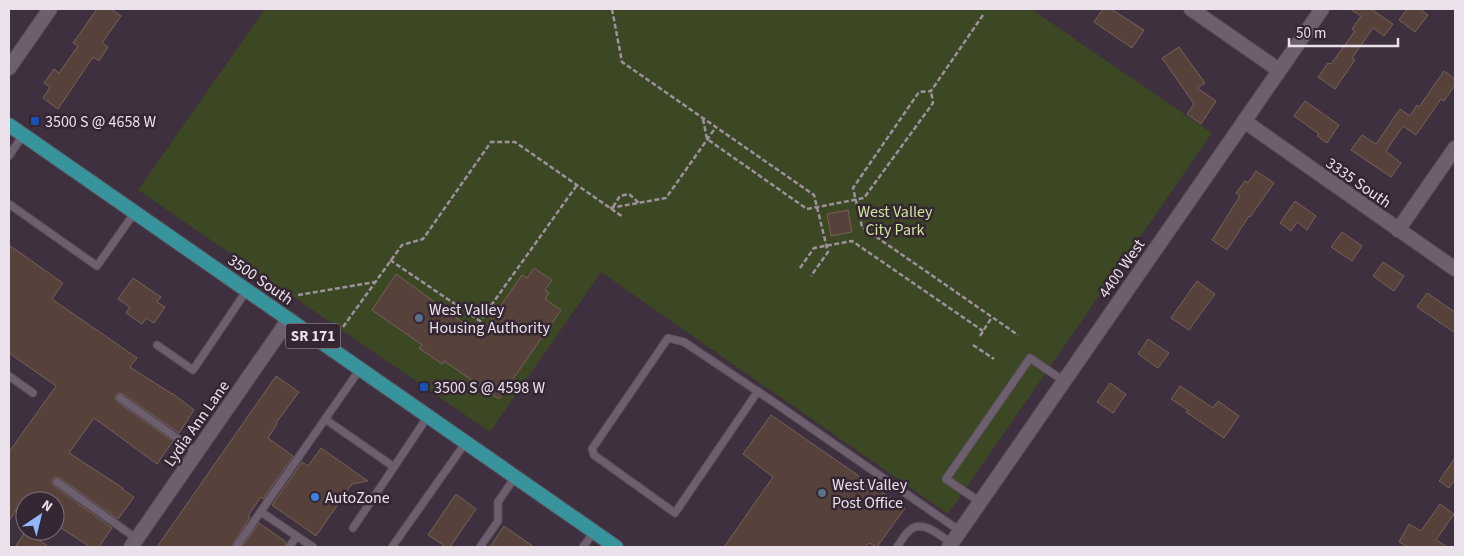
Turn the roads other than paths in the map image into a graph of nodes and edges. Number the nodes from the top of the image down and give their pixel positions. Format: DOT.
graph roads {
  1 [pos="50,9"];
  2 [pos="1191,9"];
  3 [pos="1322,9"];
  4 [pos="9,68"];
  5 [pos="1279,70"];
  6 [pos="1244,121"];
  7 [pos="9,124"];
  8 [pos="23,134"];
  9 [pos="1455,148"];
  10 [pos="9,156"];
  11 [pos="9,204"];
  12 [pos="135,212"];
  13 [pos="1398,230"];
  14 [pos="1455,269"];
  15 [pos="246,290"];
  16 [pos="289,319"];
  17 [pos="157,346"];
  18 [pos="360,369"];
  19 [pos="9,376"];
  20 [pos="1064,381"];
  21 [pos="758,391"];
  22 [pos="32,393"];
  23 [pos="120,398"];
  24 [pos="428,416"];
  25 [pos="325,419"];
  26 [pos="466,442"];
  27 [pos="197,452"];
  28 [pos="394,467"];
  29 [pos="515,476"];
  30 [pos="57,482"];
  31 [pos="980,502"];
  32 [pos="261,512"];
  33 [pos="352,528"];
  34 [pos="960,531"];
  35 [pos="594,532"];
  36 [pos="297,536"];
  37 [pos="134,543"];
  38 [pos="950,545"];
  39 [pos="236,547"];
  40 [pos="289,547"];
  41 [pos="313,547"];
  42 [pos="392,547"];
  43 [pos="480,547"];
  44 [pos="583,547"];
  45 [pos="616,547"];
  46 [pos="897,547"];
  1 -- 4 [label="street"];
  2 -- 5 [label="street"];
  3 -- 5 [label="street, 4400 West"];
  5 -- 6 [label="street, 4400 West"];
  6 -- 13 [label="street, 3335 South"];
  6 -- 20 [label="street, 4400 West"];
  7 -- 8 [label="main road, 3500 South / SR 171"];
  8 -- 10 [label="lane"];
  8 -- 12 [label="main road, 3500 South / SR 171"];
  9 -- 13 [label="street"];
  11 -- 12 [label="lane"];
  12 -- 15 [label="main road, 3500 South / SR 171"];
  13 -- 14 [label="street, 3335 South"];
  15 -- 16 [label="main road, 3500 South / SR 171"];
  15 -- 17 [label="lane"];
  16 -- 18 [label="main road, 3500 South / SR 171"];
  16 -- 27 [label="street, Lydia Ann Lane"];
  18 -- 24 [label="main road, 3500 South / SR 171"];
  18 -- 25 [label="lane"];
  19 -- 22 [label="lane"];
  20 -- 31 [label="street, 4400 West"];
  20 -- 31 [label="lane"];
  21 -- 21 [label="lane"];
  21 -- 34 [label="lane"];
  23 -- 27 [label="lane"];
  24 -- 26 [label="main road, 3500 South / SR 171"];
  24 -- 28 [label="lane"];
  25 -- 28 [label="lane"];
  25 -- 32 [label="lane"];
  26 -- 29 [label="main road, 3500 South / SR 171"];
  26 -- 42 [label="lane"];
  27 -- 37 [label="street, Lydia Ann Lane"];
  28 -- 33 [label="lane"];
  29 -- 35 [label="main road, 3500 South / SR 171"];
  29 -- 43 [label="lane"];
  30 -- 37 [label="lane"];
  31 -- 34 [label="street, 4400 West"];
  32 -- 36 [label="lane"];
  32 -- 39 [label="lane"];
  34 -- 38 [label="street, 4400 West"];
  35 -- 44 [label="lane"];
  35 -- 45 [label="main road, 3500 South / SR 171"];
  36 -- 40 [label="lane"];
  36 -- 41 [label="lane"];
  38 -- 46 [label="lane"];
}
